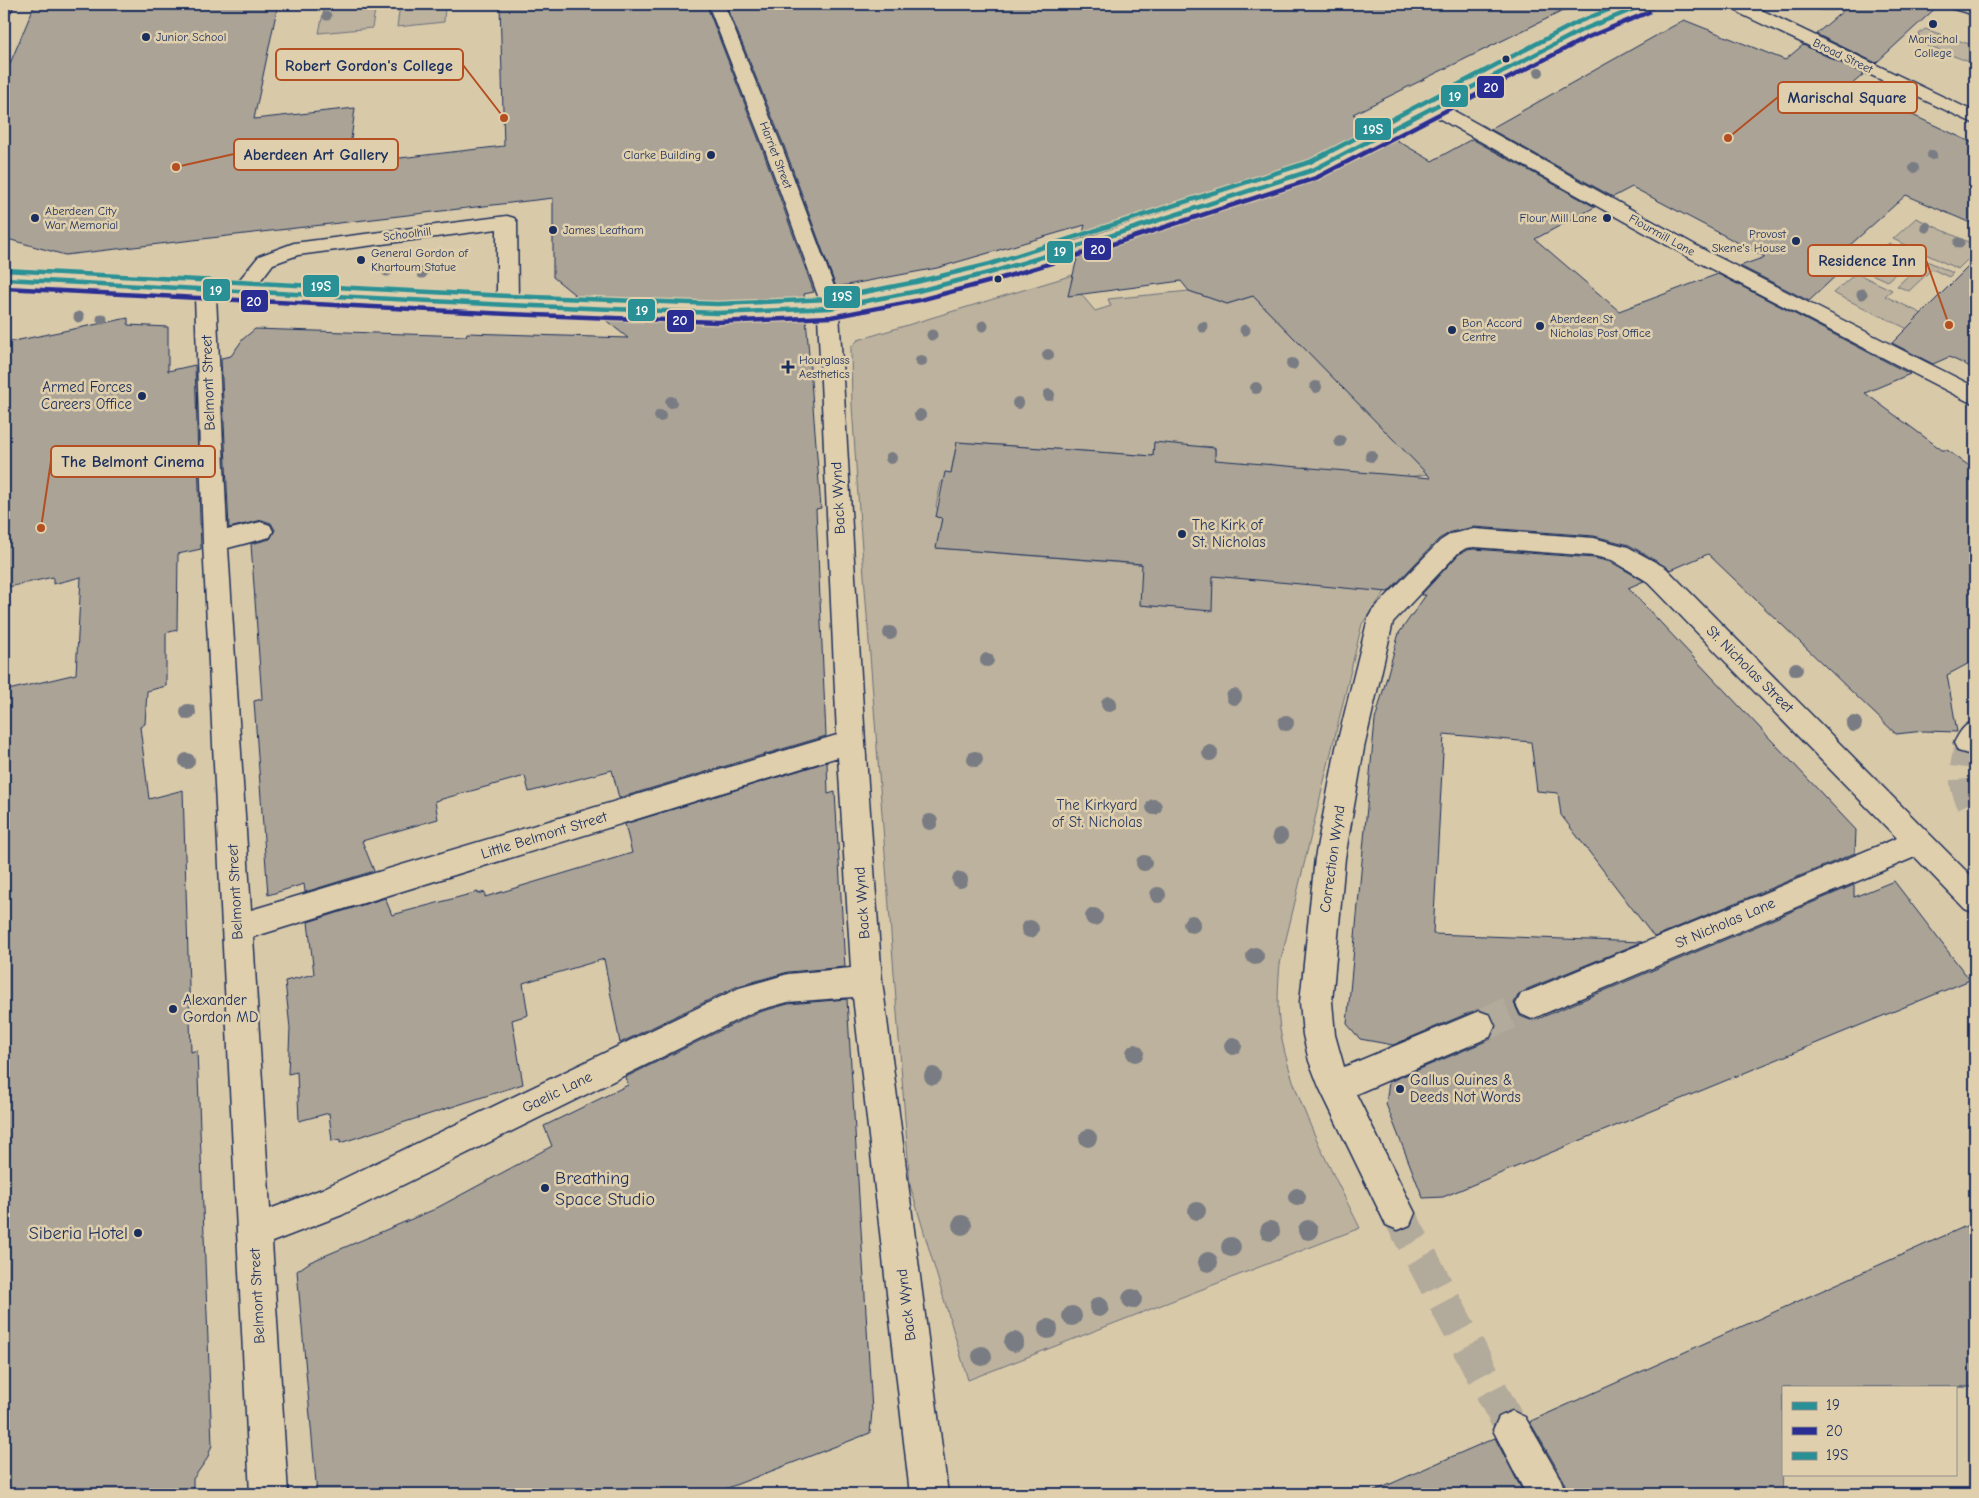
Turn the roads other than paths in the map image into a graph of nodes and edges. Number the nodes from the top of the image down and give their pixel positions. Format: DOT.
graph roads {
  1 [pos="6,4"];
  2 [pos="716,4"];
  3 [pos="1646,4"];
  4 [pos="1739,4"];
  5 [pos="1956,4"];
  6 [pos="4,8"];
  7 [pos="1975,10"];
  8 [pos="1433,107"];
  9 [pos="1975,119"];
  10 [pos="4,278"];
  11 [pos="205,290"];
  12 [pos="242,291"];
  13 [pos="508,305"];
  14 [pos="830,308"];
  15 [pos="1975,396"];
  16 [pos="261,531"];
  17 [pos="1474,538"];
  18 [pos="215,542"];
  19 [pos="851,742"];
  20 [pos="1919,842"];
  21 [pos="1975,900"];
  22 [pos="237,928"];
  23 [pos="867,981"];
  24 [pos="1532,1004"];
  25 [pos="1479,1026"];
  26 [pos="1335,1087"];
  27 [pos="1398,1213"];
  28 [pos="254,1232"];
  29 [pos="1512,1430"];
  30 [pos="268,1494"];
  31 [pos="929,1494"];
  32 [pos="1547,1494"];
  1 -- 6 [label="street"];
  2 -- 14 [label="street, Harriet Street"];
  3 -- 8 [label="street"];
  4 -- 9 [label="street, Broad Street"];
  5 -- 7 [label="street"];
  8 -- 14 [label="street"];
  8 -- 15 [label="street, Flourmill Lane"];
  10 -- 11 [label="street"];
  11 -- 12 [label="street"];
  11 -- 18 [label="street, Belmont Street"];
  12 -- 13 [label="street"];
  12 -- 13 [label="street, Schoolhill"];
  13 -- 14 [label="street"];
  14 -- 19 [label="street, Back Wynd"];
  16 -- 18 [label="street"];
  17 -- 20 [label="street, St. Nicholas Street"];
  17 -- 26 [label="street, Correction Wynd"];
  18 -- 22 [label="street, Belmont Street"];
  19 -- 22 [label="street, Little Belmont Street"];
  19 -- 23 [label="street, Back Wynd"];
  20 -- 21 [label="street, St. Nicholas Street"];
  20 -- 24 [label="street, St Nicholas Lane"];
  22 -- 28 [label="street, Belmont Street"];
  23 -- 28 [label="street, Gaelic Lane"];
  23 -- 31 [label="street, Back Wynd"];
  25 -- 26 [label="street"];
  26 -- 27 [label="street, Correction Wynd"];
  28 -- 30 [label="street, Belmont Street"];
  29 -- 32 [label="street"];
}
